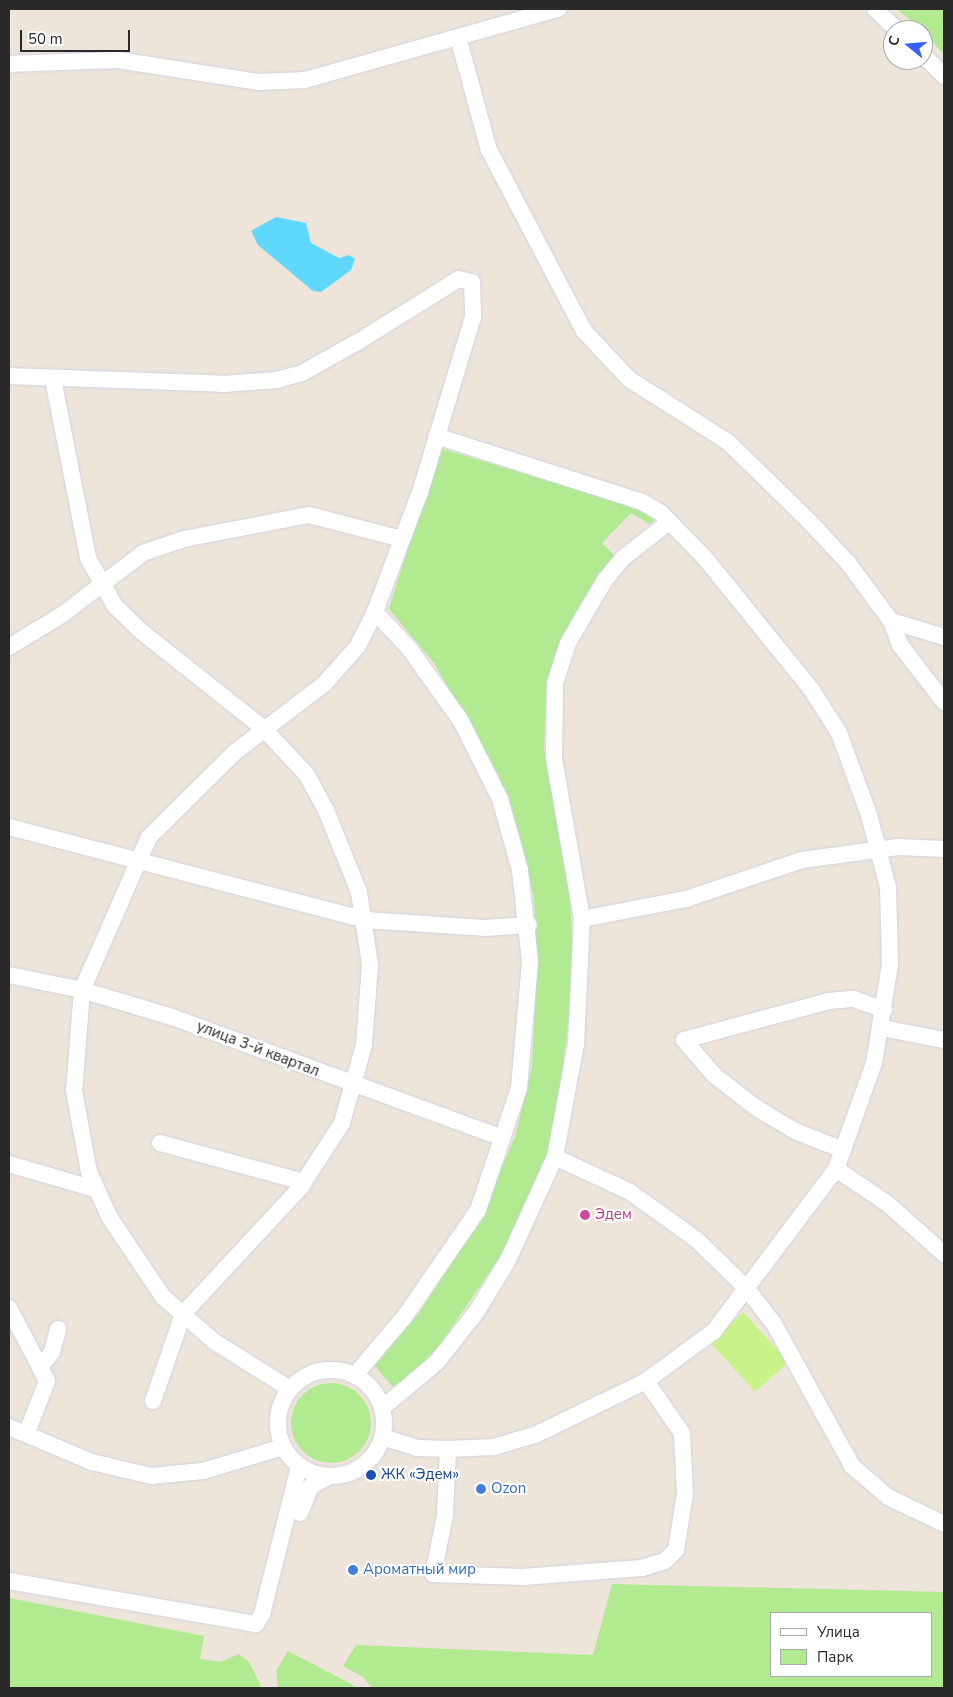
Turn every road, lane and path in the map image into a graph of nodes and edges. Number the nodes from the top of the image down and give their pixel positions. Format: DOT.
graph roads {
  1 [pos="558,9"];
  2 [pos="875,9"];
  3 [pos="887,20"];
  4 [pos="458,37"];
  5 [pos="9,64"];
  6 [pos="933,65"];
  7 [pos="944,76"];
  8 [pos="9,376"];
  9 [pos="53,379"];
  10 [pos="436,436"];
  11 [pos="669,522"];
  12 [pos="402,539"];
  13 [pos="103,585"];
  14 [pos="375,612"];
  15 [pos="891,621"];
  16 [pos="944,637"];
  17 [pos="10,643"];
  18 [pos="944,702"];
  19 [pos="263,728"];
  20 [pos="9,827"];
  21 [pos="944,849"];
  22 [pos="878,850"];
  23 [pos="138,860"];
  24 [pos="582,919"];
  25 [pos="364,920"];
  26 [pos="529,925"];
  27 [pos="9,975"];
  28 [pos="82,990"];
  29 [pos="884,1010"];
  30 [pos="882,1028"];
  31 [pos="944,1040"];
  32 [pos="354,1085"];
  33 [pos="504,1138"];
  34 [pos="160,1143"];
  35 [pos="843,1150"];
  36 [pos="555,1157"];
  37 [pos="9,1164"];
  38 [pos="836,1169"];
  39 [pos="304,1182"];
  40 [pos="95,1189"];
  41 [pos="944,1254"];
  42 [pos="747,1289"];
  43 [pos="9,1308"];
  44 [pos="184,1314"];
  45 [pos="58,1329"];
  46 [pos="40,1367"];
  47 [pos="355,1375"];
  48 [pos="646,1381"];
  49 [pos="290,1389"];
  50 [pos="153,1401"];
  51 [pos="382,1408"];
  52 [pos="9,1427"];
  53 [pos="29,1427"];
  54 [pos="382,1437"];
  55 [pos="283,1448"];
  56 [pos="448,1449"];
  57 [pos="299,1467"];
  58 [pos="330,1476"];
  59 [pos="944,1524"];
  60 [pos="9,1581"];
  61 [pos="235,1624"];
  1 -- 4 [label="street"];
  2 -- 3 [label="street"];
  4 -- 5 [label="street"];
  4 -- 15 [label="street"];
  6 -- 7 [label="street"];
  8 -- 9 [label="street"];
  9 -- 10 [label="street"];
  9 -- 13 [label="street"];
  10 -- 11 [label="street"];
  10 -- 12 [label="street"];
  11 -- 22 [label="street"];
  11 -- 24 [label="street"];
  12 -- 13 [label="street"];
  12 -- 14 [label="street"];
  13 -- 17 [label="street"];
  13 -- 19 [label="street"];
  14 -- 19 [label="street"];
  14 -- 26 [label="street"];
  15 -- 16 [label="street"];
  15 -- 18 [label="street"];
  19 -- 23 [label="street"];
  19 -- 25 [label="street"];
  20 -- 23 [label="street"];
  21 -- 22 [label="street"];
  22 -- 24 [label="street"];
  22 -- 29 [label="street"];
  23 -- 25 [label="street"];
  23 -- 28 [label="street"];
  24 -- 36 [label="street"];
  25 -- 26 [label="street"];
  25 -- 32 [label="street"];
  26 -- 33 [label="street"];
  27 -- 28 [label="street, улица 3-й квартал"];
  28 -- 32 [label="street, улица 3-й квартал"];
  28 -- 40 [label="street"];
  29 -- 30 [label="street"];
  29 -- 35 [label="street"];
  30 -- 31 [label="street"];
  30 -- 35 [label="street"];
  32 -- 33 [label="street, улица 3-й квартал"];
  32 -- 39 [label="street"];
  33 -- 47 [label="street"];
  34 -- 39 [label="street"];
  35 -- 38 [label="street"];
  36 -- 42 [label="street"];
  36 -- 51 [label="street"];
  37 -- 40 [label="street"];
  38 -- 41 [label="street"];
  38 -- 42 [label="street"];
  39 -- 44 [label="street"];
  40 -- 44 [label="street"];
  42 -- 48 [label="street"];
  42 -- 59 [label="street"];
  43 -- 46 [label="street"];
  44 -- 49 [label="street"];
  44 -- 50 [label="street"];
  45 -- 46 [label="street"];
  46 -- 53 [label="street"];
  47 -- 49 [label="street"];
  47 -- 51 [label="street"];
  48 -- 56 [label="street"];
  48 -- 56 [label="street"];
  49 -- 55 [label="street"];
  51 -- 54 [label="street"];
  52 -- 55 [label="street"];
  54 -- 56 [label="street"];
  54 -- 58 [label="street"];
  55 -- 57 [label="street"];
  57 -- 58 [label="street"];
  57 -- 61 [label="street"];
  58 -- 61 [label="street"];
  60 -- 61 [label="street"];
}
